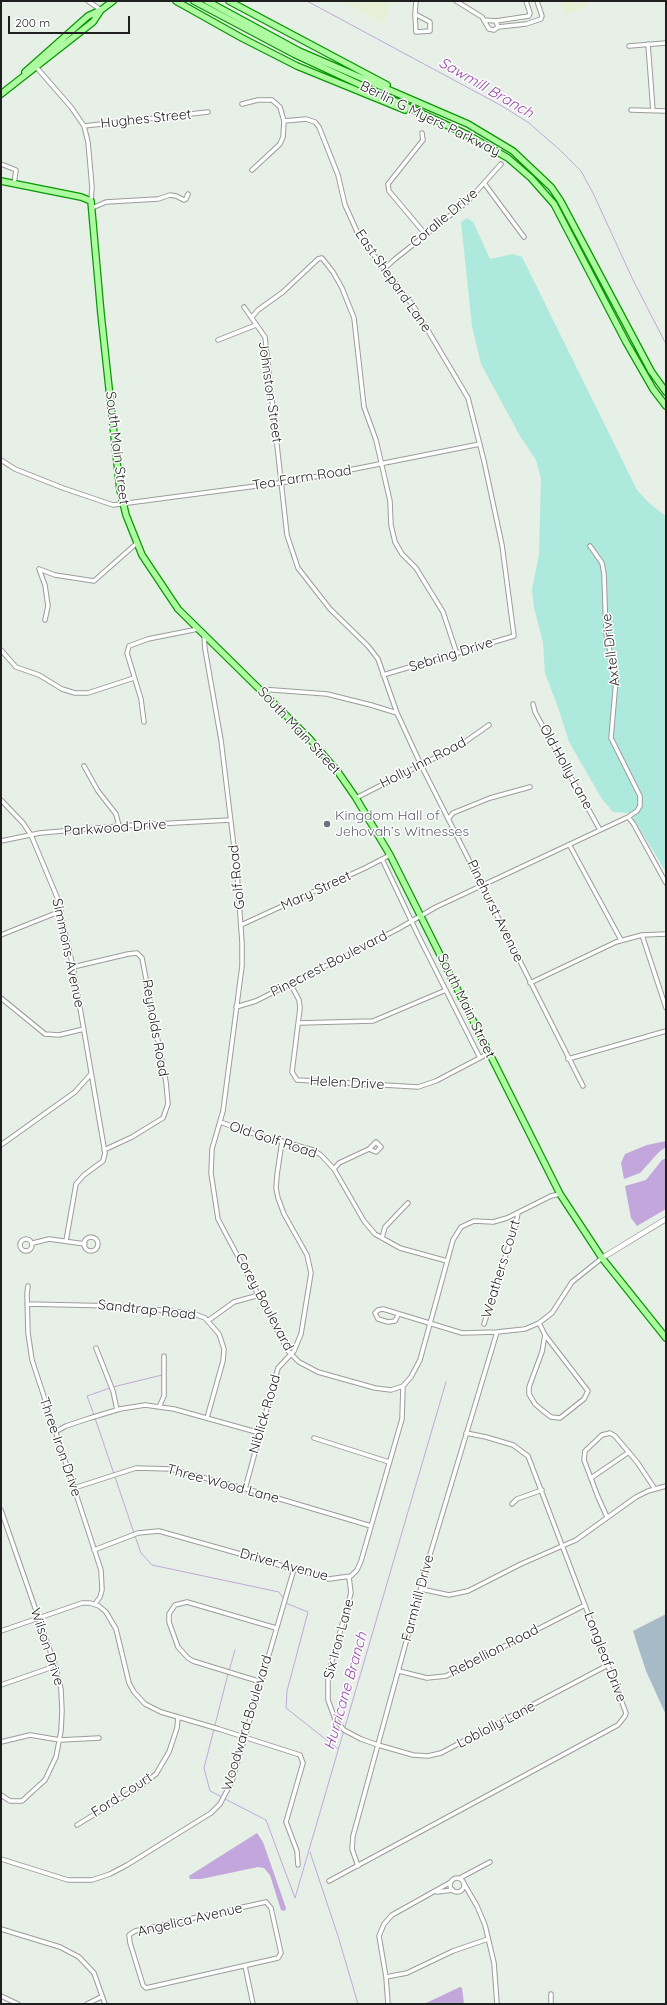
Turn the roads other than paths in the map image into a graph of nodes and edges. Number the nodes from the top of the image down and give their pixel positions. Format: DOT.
graph roads {
  1 [pos="88,1"];
  2 [pos="112,1"];
  3 [pos="176,1"];
  4 [pos="194,1"];
  5 [pos="207,1"];
  6 [pos="229,1"];
  7 [pos="416,1"];
  8 [pos="456,1"];
  9 [pos="526,1"];
  10 [pos="537,1"];
  11 [pos="101,10"];
  12 [pos="415,14"];
  13 [pos="484,20"];
  14 [pos="496,21"];
  15 [pos="498,27"];
  16 [pos="666,43"];
  17 [pos="648,44"];
  18 [pos="629,46"];
  19 [pos="37,68"];
  20 [pos="14,84"];
  21 [pos="1,94"];
  22 [pos="414,99"];
  23 [pos="242,104"];
  24 [pos="631,110"];
  25 [pos="653,111"];
  26 [pos="208,112"];
  27 [pos="666,112"];
  28 [pos="284,121"];
  29 [pos="441,123"];
  30 [pos="84,126"];
  31 [pos="422,133"];
  32 [pos="1,164"];
  33 [pos="501,164"];
  34 [pos="252,170"];
  35 [pos="1,181"];
  36 [pos="484,183"];
  37 [pos="14,184"];
  38 [pos="188,194"];
  39 [pos="560,200"];
  40 [pos="91,201"];
  41 [pos="554,204"];
  42 [pos="92,208"];
  43 [pos="426,235"];
  44 [pos="524,236"];
  45 [pos="384,269"];
  46 [pos="244,307"];
  47 [pos="252,317"];
  48 [pos="256,325"];
  49 [pos="218,340"];
  50 [pos="666,392"];
  51 [pos="666,406"];
  52 [pos="480,444"];
  53 [pos="1,460"];
  54 [pos="381,464"];
  55 [pos="282,482"];
  56 [pos="123,504"];
  57 [pos="137,543"];
  58 [pos="590,546"];
  59 [pos="45,620"];
  60 [pos="200,629"];
  61 [pos="513,632"];
  62 [pos="204,633"];
  63 [pos="1,650"];
  64 [pos="457,654"];
  65 [pos="383,675"];
  66 [pos="134,678"];
  67 [pos="260,688"];
  68 [pos="533,704"];
  69 [pos="397,713"];
  70 [pos="144,722"];
  71 [pos="489,725"];
  72 [pos="421,765"];
  73 [pos="84,766"];
  74 [pos="530,787"];
  75 [pos="356,798"];
  76 [pos="1,800"];
  77 [pos="628,817"];
  78 [pos="449,818"];
  79 [pos="230,820"];
  80 [pos="119,826"];
  81 [pos="600,830"];
  82 [pos="31,835"];
  83 [pos="1,841"];
  84 [pos="570,846"];
  85 [pos="390,855"];
  86 [pos="382,859"];
  87 [pos="666,883"];
  88 [pos="482,886"];
  89 [pos="61,911"];
  90 [pos="420,916"];
  91 [pos="412,922"];
  92 [pos="241,925"];
  93 [pos="666,934"];
  94 [pos="1,935"];
  95 [pos="642,935"];
  96 [pos="621,940"];
  97 [pos="73,967"];
  98 [pos="530,983"];
  99 [pos="290,984"];
  100 [pos="446,990"];
  101 [pos="1,998"];
  102 [pos="236,1007"];
  103 [pos="666,1008"];
  104 [pos="299,1022"];
  105 [pos="84,1029"];
  106 [pos="666,1031"];
  107 [pos="489,1053"];
  108 [pos="480,1058"];
  109 [pos="568,1059"];
  110 [pos="91,1074"];
  111 [pos="583,1086"];
  112 [pos="220,1122"];
  113 [pos="282,1141"];
  114 [pos="1,1145"];
  115 [pos="369,1149"];
  116 [pos="104,1150"];
  117 [pos="334,1169"];
  118 [pos="560,1194"];
  119 [pos="408,1203"];
  120 [pos="518,1213"];
  121 [pos="666,1219"];
  122 [pos="382,1238"];
  123 [pos="66,1241"];
  124 [pos="33,1243"];
  125 [pos="85,1244"];
  126 [pos="602,1258"];
  127 [pos="447,1261"];
  128 [pos="28,1286"];
  129 [pos="259,1294"];
  130 [pos="27,1304"];
  131 [pos="398,1315"];
  132 [pos="209,1320"];
  133 [pos="539,1323"];
  134 [pos="430,1324"];
  135 [pos="484,1324"];
  136 [pos="496,1332"];
  137 [pos="545,1335"];
  138 [pos="666,1338"];
  139 [pos="96,1348"];
  140 [pos="291,1355"];
  141 [pos="164,1356"];
  142 [pos="403,1386"];
  143 [pos="160,1405"];
  144 [pos="117,1410"];
  145 [pos="207,1418"];
  146 [pos="55,1432"];
  147 [pos="260,1433"];
  148 [pos="466,1433"];
  149 [pos="314,1438"];
  150 [pos="630,1452"];
  151 [pos="389,1462"];
  152 [pos="590,1478"];
  153 [pos="666,1486"];
  154 [pos="74,1488"];
  155 [pos="245,1488"];
  156 [pos="655,1489"];
  157 [pos="542,1490"];
  158 [pos="512,1504"];
  159 [pos="1,1510"];
  160 [pos="607,1517"];
  161 [pos="371,1526"];
  162 [pos="563,1547"];
  163 [pos="94,1550"];
  164 [pos="294,1569"];
  165 [pos="349,1577"];
  166 [pos="422,1589"];
  167 [pos="95,1604"];
  168 [pos="585,1605"];
  169 [pos="39,1618"];
  170 [pos="276,1628"];
  171 [pos="1,1631"];
  172 [pos="54,1664"];
  173 [pos="608,1665"];
  174 [pos="398,1670"];
  175 [pos="261,1682"];
  176 [pos="1,1685"];
  177 [pos="178,1717"];
  178 [pos="99,1738"];
  179 [pos="245,1738"];
  180 [pos="60,1740"];
  181 [pos="1,1742"];
  182 [pos="378,1745"];
  183 [pos="1,1795"];
  184 [pos="78,1825"];
  185 [pos="1,1859"];
  186 [pos="490,1862"];
  187 [pos="298,1865"];
  188 [pos="358,1866"];
  189 [pos="460,1878"];
  190 [pos="328,1881"];
  191 [pos="451,1882"];
  192 [pos="463,1882"];
  193 [pos="453,1890"];
  194 [pos="434,1892"];
  195 [pos="1,1929"];
  196 [pos="488,1939"];
  197 [pos="245,1966"];
  198 [pos="386,1978"];
  199 [pos="551,1994"];
  200 [pos="1,1996"];
  201 [pos="101,1997"];
  202 [pos="18,2004"];
  203 [pos="87,2004"];
  204 [pos="105,2004"];
  205 [pos="253,2004"];
  206 [pos="388,2004"];
  207 [pos="497,2004"];
  208 [pos="551,2004"];
  1 -- 11 [label="street"];
  2 -- 11 [label="main road"];
  3 -- 29 [label="main road"];
  4 -- 29 [label="main road, Berlin G Myers Parkway"];
  5 -- 22 [label="main road, Berlin G Myers Parkway"];
  6 -- 22 [label="main road"];
  7 -- 12 [label="street"];
  8 -- 13 [label="street"];
  9 -- 14 [label="street"];
  10 -- 15 [label="street"];
  11 -- 19 [label="main road"];
  11 -- 20 [label="main road"];
  12 -- 12 [label="street"];
  13 -- 14 [label="street"];
  13 -- 15 [label="street"];
  14 -- 15 [label="street"];
  16 -- 17 [label="street"];
  17 -- 18 [label="street"];
  17 -- 25 [label="street"];
  19 -- 20 [label="main road"];
  19 -- 30 [label="street"];
  20 -- 21 [label="main road"];
  22 -- 39 [label="main road, Berlin G Myers Parkway"];
  23 -- 28 [label="street"];
  24 -- 25 [label="street"];
  25 -- 27 [label="street"];
  26 -- 30 [label="street, Hughes Street"];
  28 -- 34 [label="street"];
  28 -- 45 [label="street, East Shepard Lane"];
  29 -- 41 [label="main road, Berlin G Myers Parkway"];
  30 -- 40 [label="street"];
  31 -- 43 [label="street"];
  32 -- 37 [label="street"];
  33 -- 36 [label="street, Coralie Drive"];
  35 -- 37 [label="main road"];
  36 -- 43 [label="street, Coralie Drive"];
  36 -- 44 [label="street"];
  37 -- 40 [label="main road"];
  38 -- 42 [label="street"];
  39 -- 41 [label="main road"];
  39 -- 50 [label="main road, Berlin G Myers Parkway"];
  40 -- 42 [label="main road, South Main Street"];
  41 -- 51 [label="main road, Berlin G Myers Parkway"];
  42 -- 56 [label="main road, South Main Street"];
  43 -- 45 [label="street, Coralie Drive"];
  45 -- 52 [label="street, East Shepard Lane"];
  46 -- 47 [label="street, Johnston Street"];
  47 -- 48 [label="street, Johnston Street"];
  47 -- 54 [label="street"];
  48 -- 49 [label="street"];
  48 -- 55 [label="street, Johnston Street"];
  52 -- 54 [label="street, Tea Farm Road"];
  52 -- 61 [label="street, East Shepard Lane"];
  53 -- 56 [label="street, Tea Farm Road"];
  54 -- 55 [label="street, Tea Farm Road"];
  54 -- 64 [label="street"];
  55 -- 56 [label="street, Tea Farm Road"];
  55 -- 65 [label="street, Johnston Street"];
  56 -- 57 [label="main road, South Main Street"];
  57 -- 59 [label="street"];
  57 -- 60 [label="main road, South Main Street"];
  58 -- 77 [label="street, Axtell Drive"];
  60 -- 62 [label="main road, South Main Street"];
  60 -- 66 [label="street"];
  61 -- 64 [label="street, Sebring Drive"];
  62 -- 67 [label="main road, South Main Street"];
  62 -- 79 [label="street, Golf Road"];
  63 -- 66 [label="street"];
  64 -- 65 [label="street, Sebring Drive"];
  65 -- 69 [label="street, Pinehurst Avenue"];
  66 -- 70 [label="street"];
  67 -- 69 [label="street"];
  67 -- 75 [label="main road, South Main Street"];
  68 -- 81 [label="street, Old Holly Lane"];
  69 -- 72 [label="street, Pinehurst Avenue"];
  71 -- 72 [label="street, Holly Inn Road"];
  72 -- 75 [label="street, Holly Inn Road"];
  72 -- 78 [label="street, Pinehurst Avenue"];
  73 -- 80 [label="street"];
  74 -- 78 [label="street"];
  75 -- 85 [label="main road, South Main Street"];
  76 -- 82 [label="street, Simmons Avenue"];
  77 -- 81 [label="street, Pinecrest Boulevard"];
  77 -- 87 [label="street"];
  78 -- 88 [label="street, Pinehurst Avenue"];
  79 -- 80 [label="street, Parkwood Drive"];
  79 -- 92 [label="street, Golf Road"];
  80 -- 82 [label="street, Parkwood Drive"];
  81 -- 84 [label="street, Pinecrest Boulevard"];
  82 -- 83 [label="street, Parkwood Drive"];
  82 -- 89 [label="street, Simmons Avenue"];
  84 -- 88 [label="street, Pinecrest Boulevard"];
  84 -- 96 [label="street"];
  85 -- 86 [label="street, Mary Street"];
  85 -- 90 [label="main road, South Main Street"];
  86 -- 91 [label="street"];
  86 -- 92 [label="street, Mary Street"];
  88 -- 90 [label="street, Pinecrest Boulevard"];
  88 -- 98 [label="street, Pinehurst Avenue"];
  89 -- 94 [label="street"];
  89 -- 97 [label="street, Simmons Avenue"];
  90 -- 91 [label="street, Pinecrest Boulevard"];
  90 -- 107 [label="main road, South Main Street"];
  91 -- 99 [label="street, Pinecrest Boulevard"];
  91 -- 100 [label="street"];
  92 -- 102 [label="street, Golf Road"];
  93 -- 95 [label="street"];
  95 -- 96 [label="street"];
  95 -- 103 [label="street"];
  96 -- 98 [label="street"];
  97 -- 105 [label="street, Simmons Avenue"];
  97 -- 116 [label="street, Reynolds Road"];
  98 -- 109 [label="street, Pinehurst Avenue"];
  99 -- 102 [label="street, Pinecrest Boulevard"];
  99 -- 104 [label="street, Helen Drive"];
  100 -- 104 [label="street"];
  100 -- 108 [label="street"];
  101 -- 105 [label="street"];
  102 -- 112 [label="street, Golf Road"];
  104 -- 108 [label="street, Helen Drive"];
  105 -- 110 [label="street, Simmons Avenue"];
  106 -- 109 [label="street"];
  107 -- 108 [label="street, Helen Drive"];
  107 -- 118 [label="main road, South Main Street"];
  109 -- 111 [label="street, Pinehurst Avenue"];
  110 -- 114 [label="street"];
  110 -- 116 [label="street, Simmons Avenue"];
  112 -- 113 [label="street, Old Golf Road"];
  112 -- 129 [label="street, Corey Boulevard"];
  113 -- 117 [label="street, Old Golf Road"];
  113 -- 140 [label="street, Niblick Road"];
  115 -- 117 [label="street"];
  116 -- 123 [label="street, Simmons Avenue"];
  117 -- 122 [label="street, Old Golf Road"];
  118 -- 120 [label="street"];
  118 -- 126 [label="main road, South Main Street"];
  119 -- 122 [label="street"];
  120 -- 127 [label="street"];
  120 -- 135 [label="street, Weathers Court"];
  121 -- 126 [label="street"];
  122 -- 127 [label="street, Old Golf Road"];
  123 -- 124 [label="street"];
  123 -- 125 [label="street"];
  126 -- 133 [label="street"];
  126 -- 138 [label="main road, South Main Street"];
  127 -- 134 [label="street"];
  128 -- 130 [label="street, Three Iron Drive"];
  129 -- 132 [label="street"];
  129 -- 140 [label="street, Corey Boulevard"];
  130 -- 132 [label="street, Sandtrap Road"];
  130 -- 146 [label="street, Three Iron Drive"];
  131 -- 131 [label="street"];
  131 -- 134 [label="street"];
  132 -- 145 [label="street, Sandtrap Road"];
  133 -- 136 [label="street"];
  133 -- 137 [label="street"];
  134 -- 136 [label="street"];
  134 -- 142 [label="street"];
  136 -- 148 [label="street, Farmhill Drive"];
  137 -- 137 [label="street"];
  139 -- 144 [label="street"];
  140 -- 142 [label="street, Corey Boulevard"];
  140 -- 147 [label="street, Niblick Road"];
  141 -- 143 [label="street"];
  142 -- 151 [label="street, Driver Avenue"];
  143 -- 144 [label="street"];
  143 -- 145 [label="street"];
  144 -- 146 [label="street"];
  145 -- 147 [label="street"];
  146 -- 154 [label="street, Three Iron Drive"];
  147 -- 155 [label="street, Niblick Road"];
  148 -- 157 [label="street, Longleaf Drive"];
  148 -- 166 [label="street, Farmhill Drive"];
  149 -- 151 [label="street"];
  150 -- 152 [label="street"];
  150 -- 152 [label="street"];
  150 -- 156 [label="street"];
  151 -- 161 [label="street, Driver Avenue"];
  152 -- 160 [label="street"];
  153 -- 156 [label="street"];
  154 -- 155 [label="street, Three Wood Lane"];
  154 -- 163 [label="street, Three Iron Drive"];
  155 -- 161 [label="street, Three Wood Lane"];
  156 -- 160 [label="street"];
  157 -- 158 [label="street"];
  157 -- 162 [label="street, Longleaf Drive"];
  159 -- 169 [label="street, Wilson Drive"];
  160 -- 162 [label="street"];
  161 -- 165 [label="street, Driver Avenue"];
  162 -- 166 [label="street"];
  162 -- 168 [label="street, Longleaf Drive"];
  163 -- 164 [label="street, Driver Avenue"];
  163 -- 167 [label="street, Three Iron Drive"];
  164 -- 165 [label="street, Driver Avenue"];
  164 -- 170 [label="street, Woodward Boulevard"];
  165 -- 182 [label="street, Six Iron Lane"];
  166 -- 174 [label="street, Farmhill Drive"];
  167 -- 169 [label="street"];
  167 -- 177 [label="street"];
  168 -- 173 [label="street, Longleaf Drive"];
  168 -- 174 [label="street, Rebellion Road"];
  169 -- 171 [label="street"];
  169 -- 172 [label="street, Wilson Drive"];
  170 -- 175 [label="street, Woodward Boulevard"];
  170 -- 175 [label="street"];
  172 -- 176 [label="street"];
  172 -- 180 [label="street, Wilson Drive"];
  173 -- 182 [label="street, Loblolly Lane"];
  173 -- 188 [label="street, Longleaf Drive"];
  174 -- 182 [label="street, Farmhill Drive"];
  175 -- 179 [label="street, Woodward Boulevard"];
  177 -- 179 [label="street"];
  177 -- 184 [label="street, Ford Court"];
  178 -- 180 [label="street"];
  179 -- 185 [label="street, Woodward Boulevard"];
  179 -- 187 [label="street"];
  180 -- 181 [label="street"];
  180 -- 183 [label="street, Wilson Drive"];
  182 -- 188 [label="street, Farmhill Drive"];
  186 -- 189 [label="street"];
  188 -- 190 [label="street, Longleaf Drive"];
  189 -- 191 [label="street"];
  189 -- 192 [label="street"];
  191 -- 193 [label="street"];
  191 -- 194 [label="street"];
  192 -- 193 [label="street"];
  192 -- 196 [label="street"];
  193 -- 194 [label="street"];
  194 -- 198 [label="street"];
  195 -- 201 [label="street"];
  196 -- 198 [label="street"];
  196 -- 207 [label="street"];
  197 -- 197 [label="street, Angelica Avenue"];
  197 -- 205 [label="street"];
  198 -- 206 [label="street"];
  199 -- 208 [label="street"];
  200 -- 202 [label="street"];
  201 -- 203 [label="street"];
  201 -- 204 [label="street"];
}
